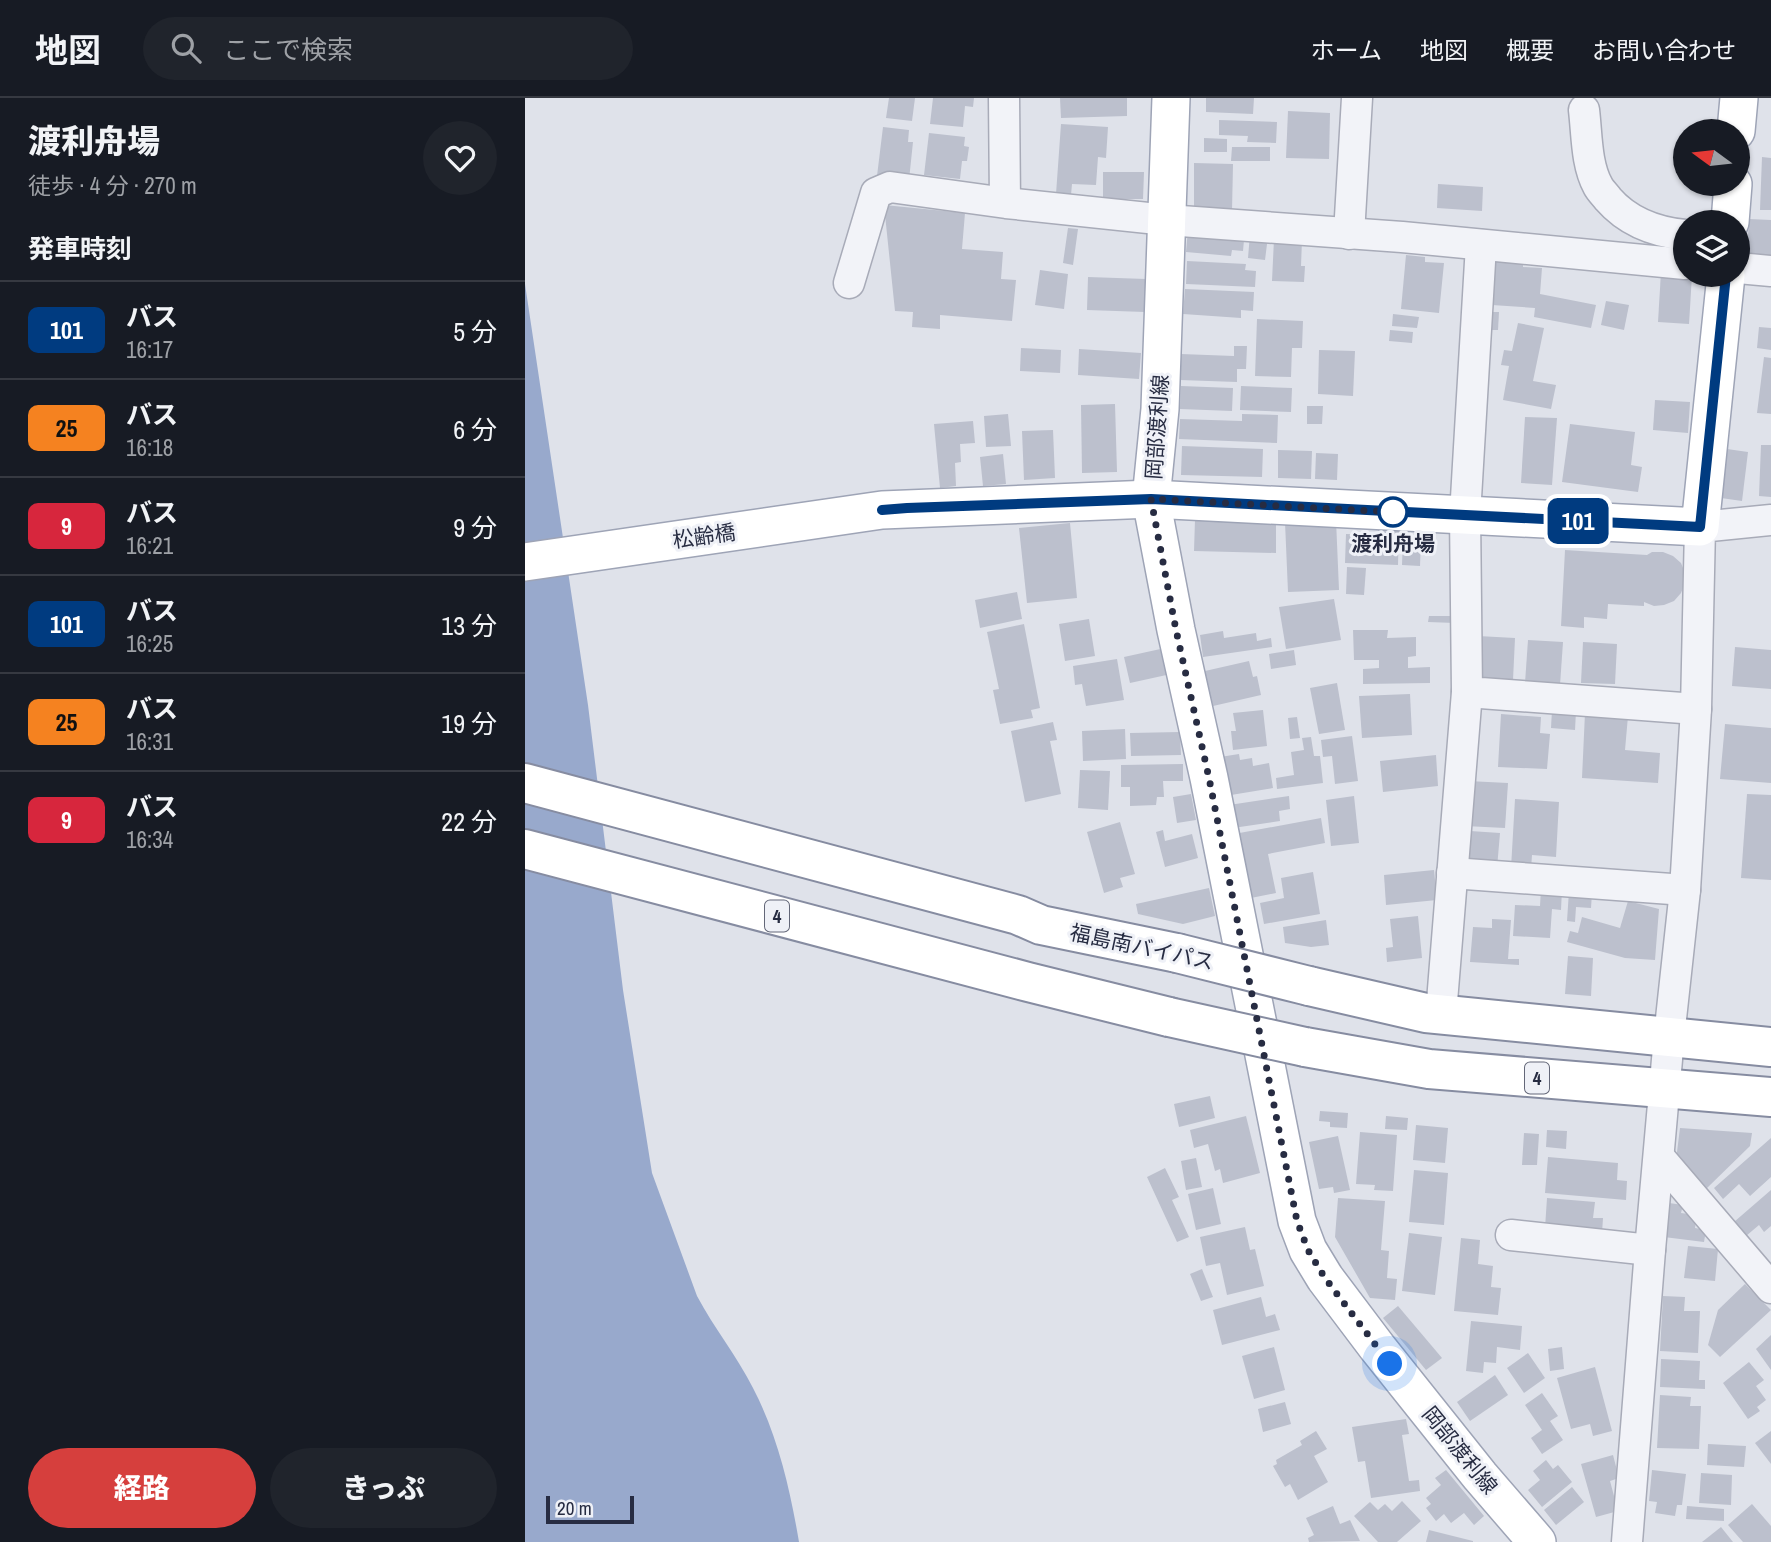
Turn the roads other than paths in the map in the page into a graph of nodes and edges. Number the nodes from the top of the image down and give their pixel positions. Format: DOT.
graph roads {
  1 [pos="1004,98"];
  2 [pos="1171,98"];
  3 [pos="1357,98"];
  4 [pos="1739,98"];
  5 [pos="1584,110"];
  6 [pos="1737,119"];
  7 [pos="1005,202"];
  8 [pos="1167,220"];
  9 [pos="1673,233"];
  10 [pos="1349,234"];
  11 [pos="1481,245"];
  12 [pos="1673,263"];
  13 [pos="1750,269"];
  14 [pos="1771,271"];
  15 [pos="849,283"];
  16 [pos="1725,287"];
  17 [pos="1151,499"];
  18 [pos="1465,515"];
  19 [pos="1771,520"];
  20 [pos="1700,527"];
  21 [pos="525,562"];
  22 [pos="1467,692"];
  23 [pos="1696,709"];
  24 [pos="525,783"];
  25 [pos="525,849"];
  26 [pos="1452,873"];
  27 [pos="1685,890"];
  28 [pos="1441,1014"];
  29 [pos="1669,1037"];
  30 [pos="1771,1046"];
  31 [pos="1665,1088"];
  32 [pos="1771,1097"];
  33 [pos="1659,1157"];
  34 [pos="1511,1235"];
  35 [pos="1650,1250"];
  36 [pos="1771,1288"];
  37 [pos="1537,1542"];
  38 [pos="1627,1542"];
  1 -- 7 [label="street"];
  2 -- 8 [label="main road, 岡部渡利線"];
  3 -- 10 [label="street"];
  4 -- 6 [label="main road"];
  5 -- 9 [label="street"];
  7 -- 8 [label="street"];
  7 -- 15 [label="street"];
  8 -- 10 [label="street"];
  8 -- 17 [label="main road, 岡部渡利線"];
  10 -- 11 [label="street"];
  11 -- 12 [label="street"];
  11 -- 18 [label="street"];
  13 -- 14 [label="street"];
  16 -- 20 [label="main road"];
  17 -- 18 [label="main road, 松齢橋"];
  17 -- 21 [label="main road, 松齢橋"];
  17 -- 37 [label="main road, 岡部渡利線"];
  18 -- 20 [label="main road, 松齢橋"];
  18 -- 22 [label="street"];
  19 -- 20 [label="street"];
  20 -- 23 [label="street"];
  22 -- 23 [label="street"];
  22 -- 26 [label="street"];
  23 -- 27 [label="street"];
  24 -- 28 [label="highway, 福島南バイパス, bridge"];
  25 -- 31 [label="highway, 4, bridge"];
  26 -- 27 [label="street"];
  26 -- 28 [label="street"];
  27 -- 29 [label="street"];
  28 -- 29 [label="highway, 福島南バイパス"];
  29 -- 30 [label="highway, 福島南バイパス"];
  29 -- 31 [label="street"];
  31 -- 32 [label="highway, 4"];
  31 -- 33 [label="street"];
  33 -- 35 [label="street"];
  33 -- 36 [label="street"];
  34 -- 35 [label="street"];
  35 -- 38 [label="street"];
}
